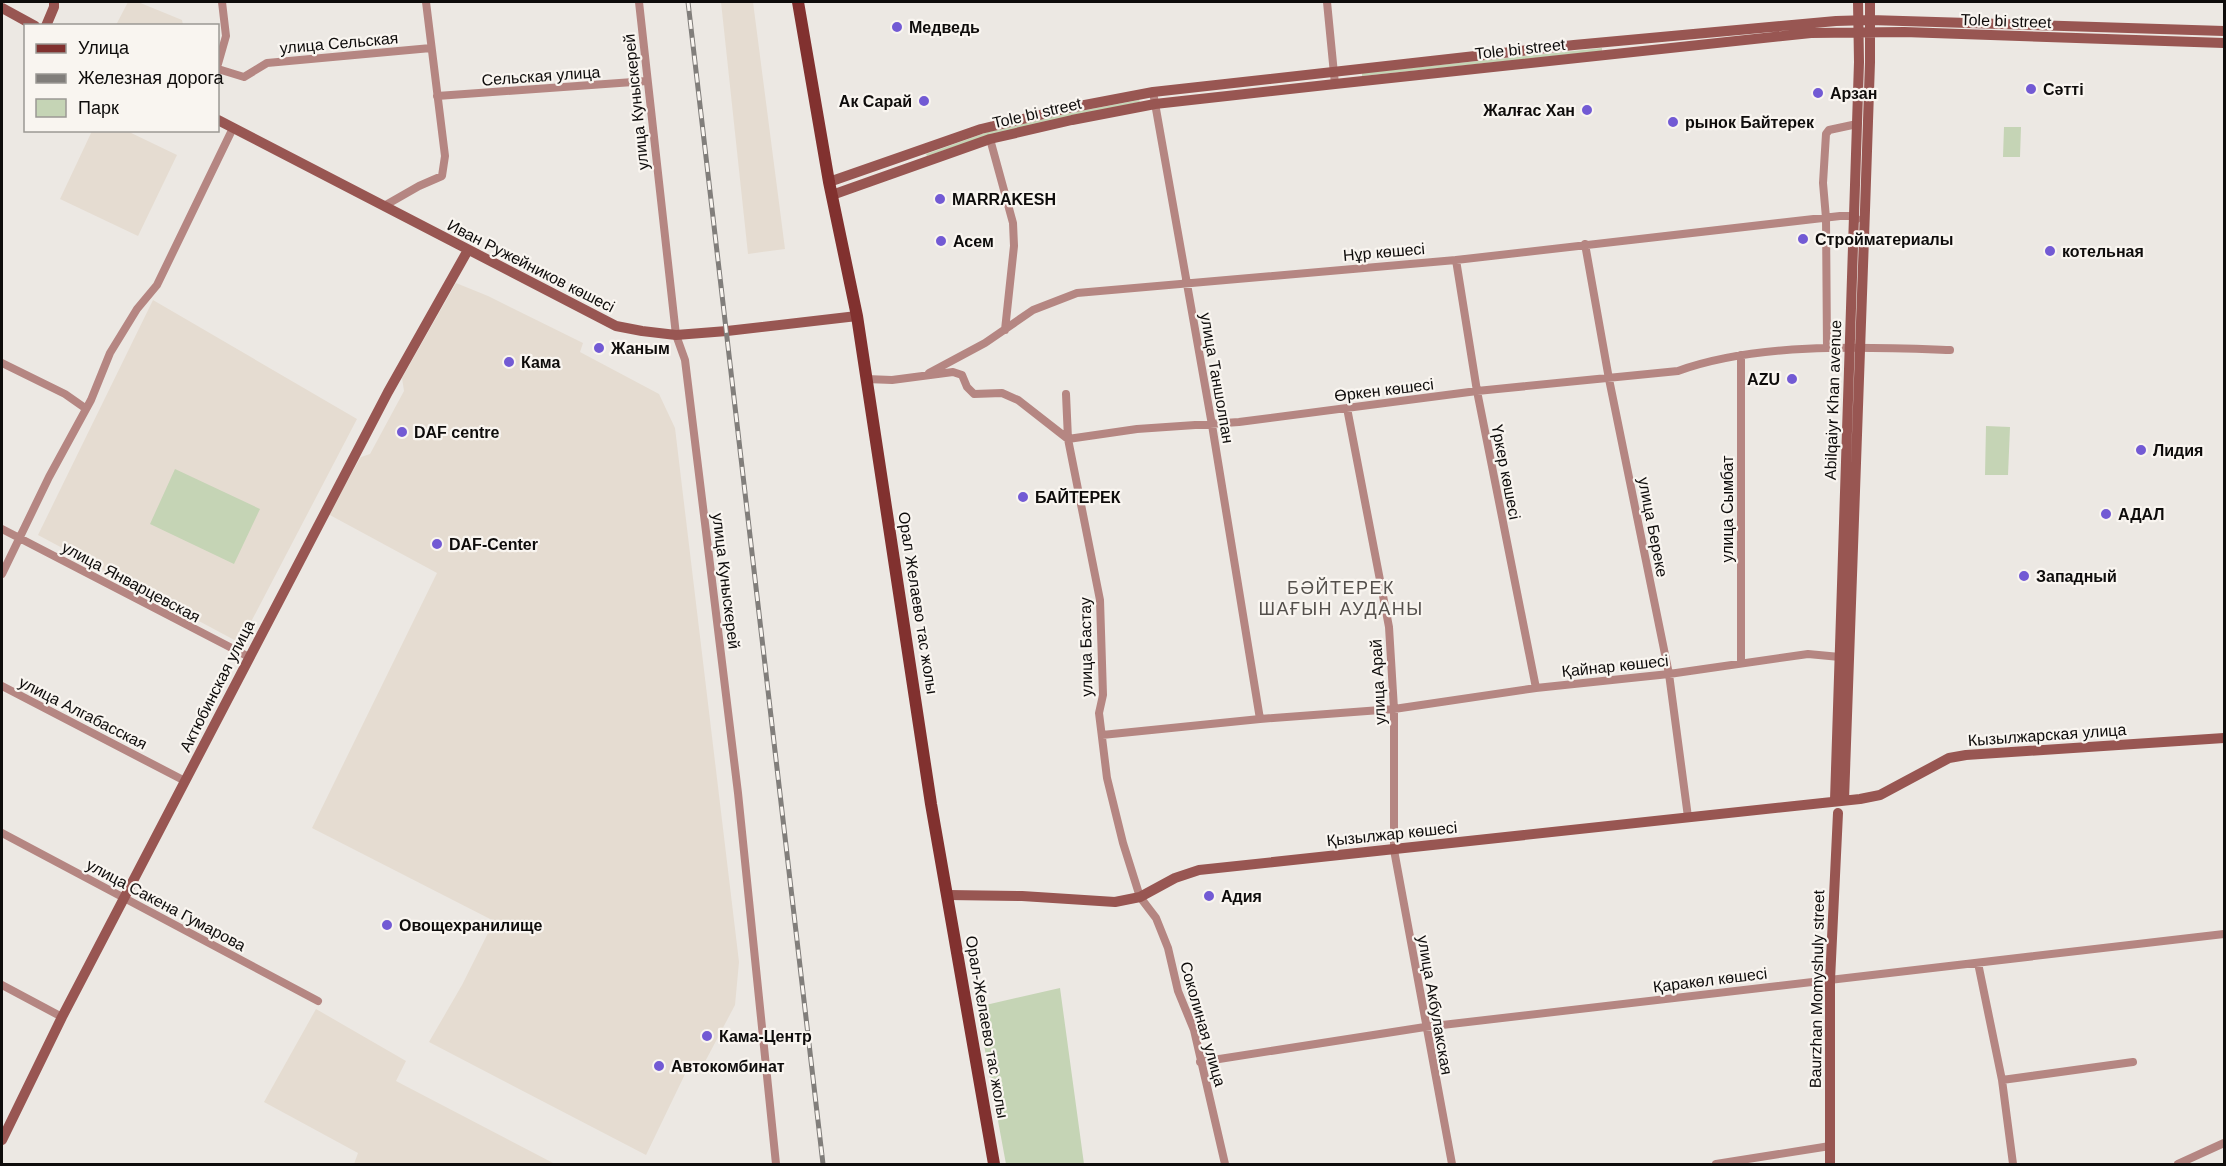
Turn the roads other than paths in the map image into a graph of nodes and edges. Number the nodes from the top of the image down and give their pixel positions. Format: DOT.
graph roads {
  1 [pos="54,2"];
  2 [pos="222,2"];
  3 [pos="426,2"];
  4 [pos="639,2"];
  5 [pos="798,2"];
  6 [pos="1327,2"];
  7 [pos="1858,2"];
  8 [pos="1870,2"];
  9 [pos="2,8"];
  10 [pos="31,24"];
  11 [pos="47,24"];
  12 [pos="1864,26"];
  13 [pos="2224,31"];
  14 [pos="2224,43"];
  15 [pos="431,48"];
  16 [pos="219,60"];
  17 [pos="219,69"];
  18 [pos="1334,70"];
  19 [pos="647,81"];
  20 [pos="1335,84"];
  21 [pos="1153,92"];
  22 [pos="437,96"];
  23 [pos="1155,104"];
  24 [pos="219,121"];
  25 [pos="1857,124"];
  26 [pos="233,128"];
  27 [pos="990,139"];
  28 [pos="831,188"];
  29 [pos="384,206"];
  30 [pos="1854,216"];
  31 [pos="1826,218"];
  32 [pos="1865,226"];
  33 [pos="1585,244"];
  34 [pos="468,250"];
  35 [pos="1456,260"];
  36 [pos="1187,284"];
  37 [pos="857,316"];
  38 [pos="1005,330"];
  39 [pos="676,335"];
  40 [pos="1827,348"];
  41 [pos="1855,348"];
  42 [pos="1950,350"];
  43 [pos="1741,356"];
  44 [pos="2,363"];
  45 [pos="922,377"];
  46 [pos="1609,378"];
  47 [pos="866,379"];
  48 [pos="1477,391"];
  49 [pos="1066,394"];
  50 [pos="85,408"];
  51 [pos="1347,408"];
  52 [pos="1212,425"];
  53 [pos="1068,439"];
  54 [pos="2,529"];
  55 [pos="20,538"];
  56 [pos="2,574"];
  57 [pos="249,657"];
  58 [pos="1840,657"];
  59 [pos="1740,662"];
  60 [pos="1669,674"];
  61 [pos="2,686"];
  62 [pos="1536,688"];
  63 [pos="1394,709"];
  64 [pos="1260,719"];
  65 [pos="1102,735"];
  66 [pos="2224,738"];
  67 [pos="185,781"];
  68 [pos="1840,800"];
  69 [pos="1838,813"];
  70 [pos="1688,817"];
  71 [pos="2,833"];
  72 [pos="1394,849"];
  73 [pos="948,895"];
  74 [pos="1140,897"];
  75 [pos="124,898"];
  76 [pos="2224,933"];
  77 [pos="1978,963"];
  78 [pos="1830,980"];
  79 [pos="2,985"];
  80 [pos="318,1001"];
  81 [pos="62,1017"];
  82 [pos="1425,1027"];
  83 [pos="1200,1062"];
  84 [pos="2133,1062"];
  85 [pos="2002,1080"];
  86 [pos="2,1139"];
  87 [pos="2224,1143"];
  88 [pos="1830,1146"];
  89 [pos="776,1164"];
  90 [pos="994,1164"];
  91 [pos="1225,1164"];
  92 [pos="1452,1164"];
  93 [pos="1716,1164"];
  94 [pos="1830,1164"];
  95 [pos="2013,1164"];
  96 [pos="2178,1164"];
  1 -- 11 [label="street"];
  2 -- 16 [label="street"];
  3 -- 15 [label="street"];
  4 -- 19 [label="street, улица Куныскерей"];
  5 -- 28 [label="main road"];
  6 -- 18 [label="street"];
  7 -- 12 [label="street, Abilqaiyr Khan avenue"];
  8 -- 12 [label="street, Abilqaiyr Khan avenue"];
  9 -- 10 [label="street"];
  12 -- 13 [label="street"];
  12 -- 14 [label="street, Tole bi street"];
  12 -- 18 [label="street, Tole bi street"];
  12 -- 20 [label="street, Tole bi street"];
  12 -- 25 [label="street, Abilqaiyr Khan avenue"];
  12 -- 32 [label="street, Abilqaiyr Khan avenue"];
  15 -- 17 [label="street, улица Сельская"];
  15 -- 22 [label="street"];
  18 -- 20 [label="street"];
  18 -- 21 [label="street, Tole bi street"];
  19 -- 22 [label="street, Сельская улица"];
  19 -- 39 [label="street, улица Куныскерей"];
  20 -- 23 [label="street, Tole bi street"];
  21 -- 23 [label="street, улица Таншолпан"];
  21 -- 28 [label="street, Tole bi street"];
  22 -- 29 [label="street"];
  23 -- 27 [label="street, Tole bi street"];
  23 -- 36 [label="street, улица Таншолпан"];
  24 -- 26 [label="street, Иван Ружейников көшесі"];
  25 -- 30 [label="street, Abilqaiyr Khan avenue"];
  25 -- 31 [label="street"];
  26 -- 29 [label="street, Иван Ружейников көшесі"];
  26 -- 50 [label="street"];
  27 -- 28 [label="street, Tole bi street"];
  27 -- 38 [label="street"];
  28 -- 37 [label="main road"];
  29 -- 34 [label="street, Иван Ружейников көшесі"];
  30 -- 31 [label="street, Нұр көшесі"];
  30 -- 32 [label="street"];
  30 -- 41 [label="street, Abilqaiyr Khan avenue"];
  31 -- 33 [label="street, Нұр көшесі"];
  31 -- 40 [label="street"];
  32 -- 41 [label="street, Abilqaiyr Khan avenue"];
  33 -- 35 [label="street, Нұр көшесі"];
  33 -- 46 [label="street, улица Береке"];
  34 -- 39 [label="street, Иван Ружейников көшесі"];
  34 -- 57 [label="street, Актюбинская улица"];
  35 -- 36 [label="street, Нұр көшесі"];
  35 -- 48 [label="street, Үркер көшесі"];
  36 -- 38 [label="street, Нұр көшесі"];
  36 -- 52 [label="street, улица Таншолпан"];
  37 -- 39 [label="street, Иван Ружейников көшесі"];
  37 -- 47 [label="main road, Орал Желаево тас жолы"];
  38 -- 45 [label="street, Нұр көшесі"];
  39 -- 89 [label="street, улица Куныскерей"];
  40 -- 41 [label="street, Өркен көшесі"];
  40 -- 43 [label="street, Өркен көшесі"];
  41 -- 42 [label="street, Өркен көшесі"];
  41 -- 58 [label="street, Abilqaiyr Khan avenue"];
  41 -- 68 [label="street, Abilqaiyr Khan avenue"];
  43 -- 46 [label="street, Өркен көшесі"];
  43 -- 59 [label="street, улица Сымбат"];
  44 -- 50 [label="street"];
  45 -- 47 [label="street"];
  45 -- 53 [label="street"];
  46 -- 48 [label="street, Өркен көшесі"];
  46 -- 60 [label="street, улица Береке"];
  47 -- 73 [label="main road, Орал Желаево тас жолы"];
  48 -- 51 [label="street, Өркен көшесі"];
  48 -- 62 [label="street, Үркер көшесі"];
  49 -- 53 [label="street, улица Бастау"];
  50 -- 55 [label="street"];
  51 -- 52 [label="street, Өркен көшесі"];
  51 -- 63 [label="street, улица Арай"];
  52 -- 53 [label="street, Өркен көшесі"];
  52 -- 64 [label="street, улица Таншолпан"];
  53 -- 65 [label="street, улица Бастау"];
  54 -- 55 [label="street, улица Январцевская"];
  55 -- 56 [label="street"];
  55 -- 57 [label="street, улица Январцевская"];
  57 -- 67 [label="street, Актюбинская улица"];
  58 -- 59 [label="street, Қайнар көшесі"];
  58 -- 68 [label="street, Abilqaiyr Khan avenue"];
  59 -- 60 [label="street, Қайнар көшесі"];
  60 -- 62 [label="street, Қайнар көшесі"];
  60 -- 70 [label="street, улица Береке"];
  61 -- 67 [label="street, улица Алгабасская"];
  62 -- 63 [label="street, Қайнар көшесі"];
  63 -- 64 [label="street, Қайнар көшесі"];
  63 -- 72 [label="street, улица Арай"];
  64 -- 65 [label="street, Қайнар көшесі"];
  65 -- 74 [label="street, улица Бастау"];
  66 -- 68 [label="street, Кызылжарская улица"];
  67 -- 75 [label="street, Актюбинская улица"];
  68 -- 69 [label="street"];
  68 -- 70 [label="street, Қызылжар көшесі"];
  69 -- 78 [label="street, Baurzhan Momyshuly street"];
  70 -- 72 [label="street, Қызылжар көшесі"];
  71 -- 75 [label="street, улица Сакена Гумарова"];
  72 -- 74 [label="street, Қызылжар көшесі"];
  72 -- 82 [label="street, улица Акбулакская"];
  73 -- 74 [label="street, Қызылжар көшесі"];
  73 -- 90 [label="main road, Орал-Желаево тас жолы"];
  74 -- 83 [label="street, Соколиная улица"];
  75 -- 80 [label="street, улица Сакена Гумарова"];
  75 -- 81 [label="street, Актюбинская улица"];
  76 -- 77 [label="street, Қаракөл көшесі"];
  77 -- 78 [label="street, Қаракөл көшесі"];
  77 -- 85 [label="street"];
  78 -- 82 [label="street, Қаракөл көшесі"];
  78 -- 88 [label="street, Baurzhan Momyshuly street"];
  79 -- 81 [label="street"];
  81 -- 86 [label="street, Актюбинская улица"];
  82 -- 83 [label="street, Қаракөл көшесі"];
  82 -- 92 [label="street, улица Акбулакская"];
  83 -- 91 [label="street, Соколиная улица"];
  84 -- 85 [label="street"];
  85 -- 95 [label="street"];
  87 -- 96 [label="street"];
  88 -- 93 [label="street"];
  88 -- 94 [label="street, Baurzhan Momyshuly street"];
}
